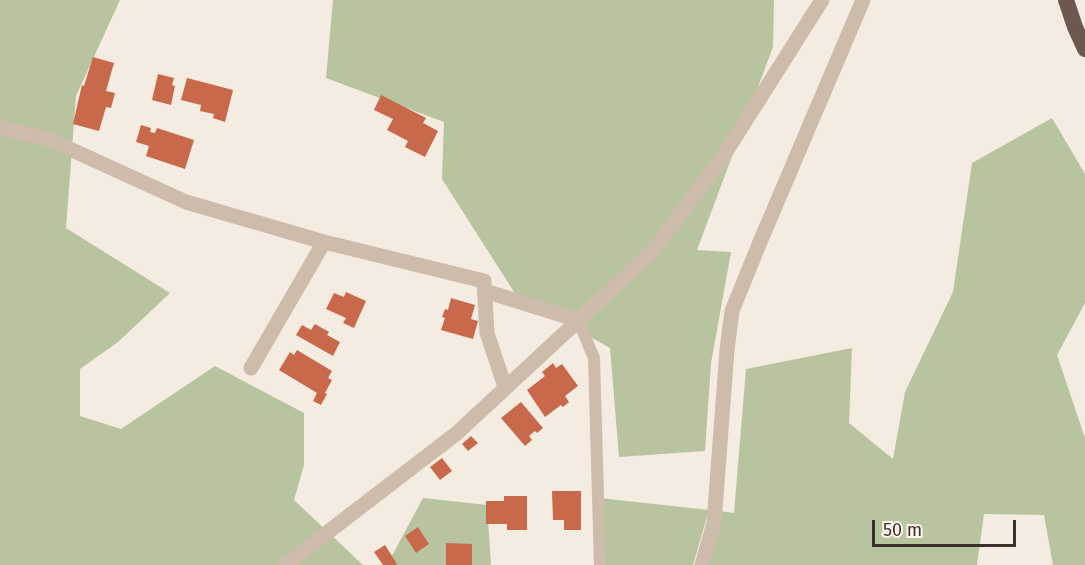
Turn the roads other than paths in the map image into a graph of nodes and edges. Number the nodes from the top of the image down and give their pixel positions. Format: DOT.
graph roads {
  1 [pos="822,0"];
  2 [pos="863,0"];
  3 [pos="1066,0"];
  4 [pos="1085,49"];
  5 [pos="0,128"];
  6 [pos="324,242"];
  7 [pos="485,291"];
  8 [pos="578,320"];
  9 [pos="250,368"];
  10 [pos="505,387"];
  11 [pos="285,565"];
  12 [pos="600,565"];
  13 [pos="702,565"];
  1 -- 8 [label="street"];
  2 -- 13 [label="street"];
  3 -- 4 [label="highway"];
  5 -- 6 [label="street"];
  6 -- 7 [label="street"];
  6 -- 9 [label="street"];
  7 -- 8 [label="street"];
  7 -- 10 [label="street"];
  8 -- 10 [label="street"];
  8 -- 12 [label="lane"];
  10 -- 11 [label="street"];
}
